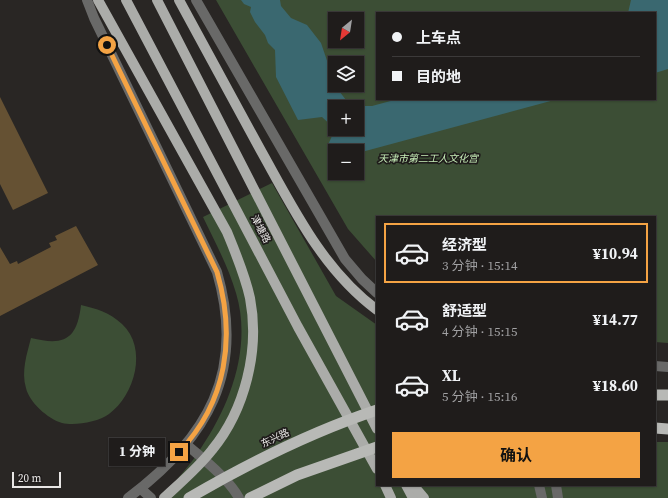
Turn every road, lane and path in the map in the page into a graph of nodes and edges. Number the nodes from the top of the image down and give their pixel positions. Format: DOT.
graph roads {
  1 [pos="87,0"];
  2 [pos="126,0"];
  3 [pos="157,0"];
  4 [pos="179,0"];
  5 [pos="196,0"];
  6 [pos="100,4"];
  7 [pos="376,292"];
  8 [pos="376,309"];
  9 [pos="656,366"];
  10 [pos="668,367"];
  11 [pos="656,395"];
  12 [pos="668,395"];
  13 [pos="376,410"];
  14 [pos="376,426"];
  15 [pos="187,445"];
  16 [pos="376,447"];
  17 [pos="376,466"];
  18 [pos="380,486"];
  19 [pos="385,486"];
  20 [pos="407,486"];
  21 [pos="414,486"];
  22 [pos="539,486"];
  23 [pos="556,486"];
  24 [pos="141,489"];
  25 [pos="128,498"];
  26 [pos="151,498"];
  27 [pos="164,498"];
  28 [pos="189,498"];
  29 [pos="239,498"];
  30 [pos="250,498"];
  31 [pos="383,498"];
  32 [pos="391,498"];
  33 [pos="413,498"];
  34 [pos="424,498"];
  35 [pos="542,498"];
  36 [pos="558,498"];
  1 -- 15 [label="street"];
  2 -- 17 [label="main road, 津塘路"];
  3 -- 14 [label="main road, 津塘路"];
  4 -- 8 [label="main road"];
  5 -- 7 [label="street"];
  6 -- 27 [label="main road"];
  9 -- 10 [label="street"];
  11 -- 12 [label="highway"];
  13 -- 28 [label="highway, 东兴路"];
  15 -- 24 [label="street"];
  15 -- 29 [label="street"];
  16 -- 30 [label="highway"];
  18 -- 31 [label="main road"];
  19 -- 32 [label="main road"];
  20 -- 33 [label="main road"];
  21 -- 34 [label="main road"];
  22 -- 35 [label="street"];
  23 -- 36 [label="street"];
  24 -- 25 [label="street"];
  24 -- 26 [label="street"];
}
